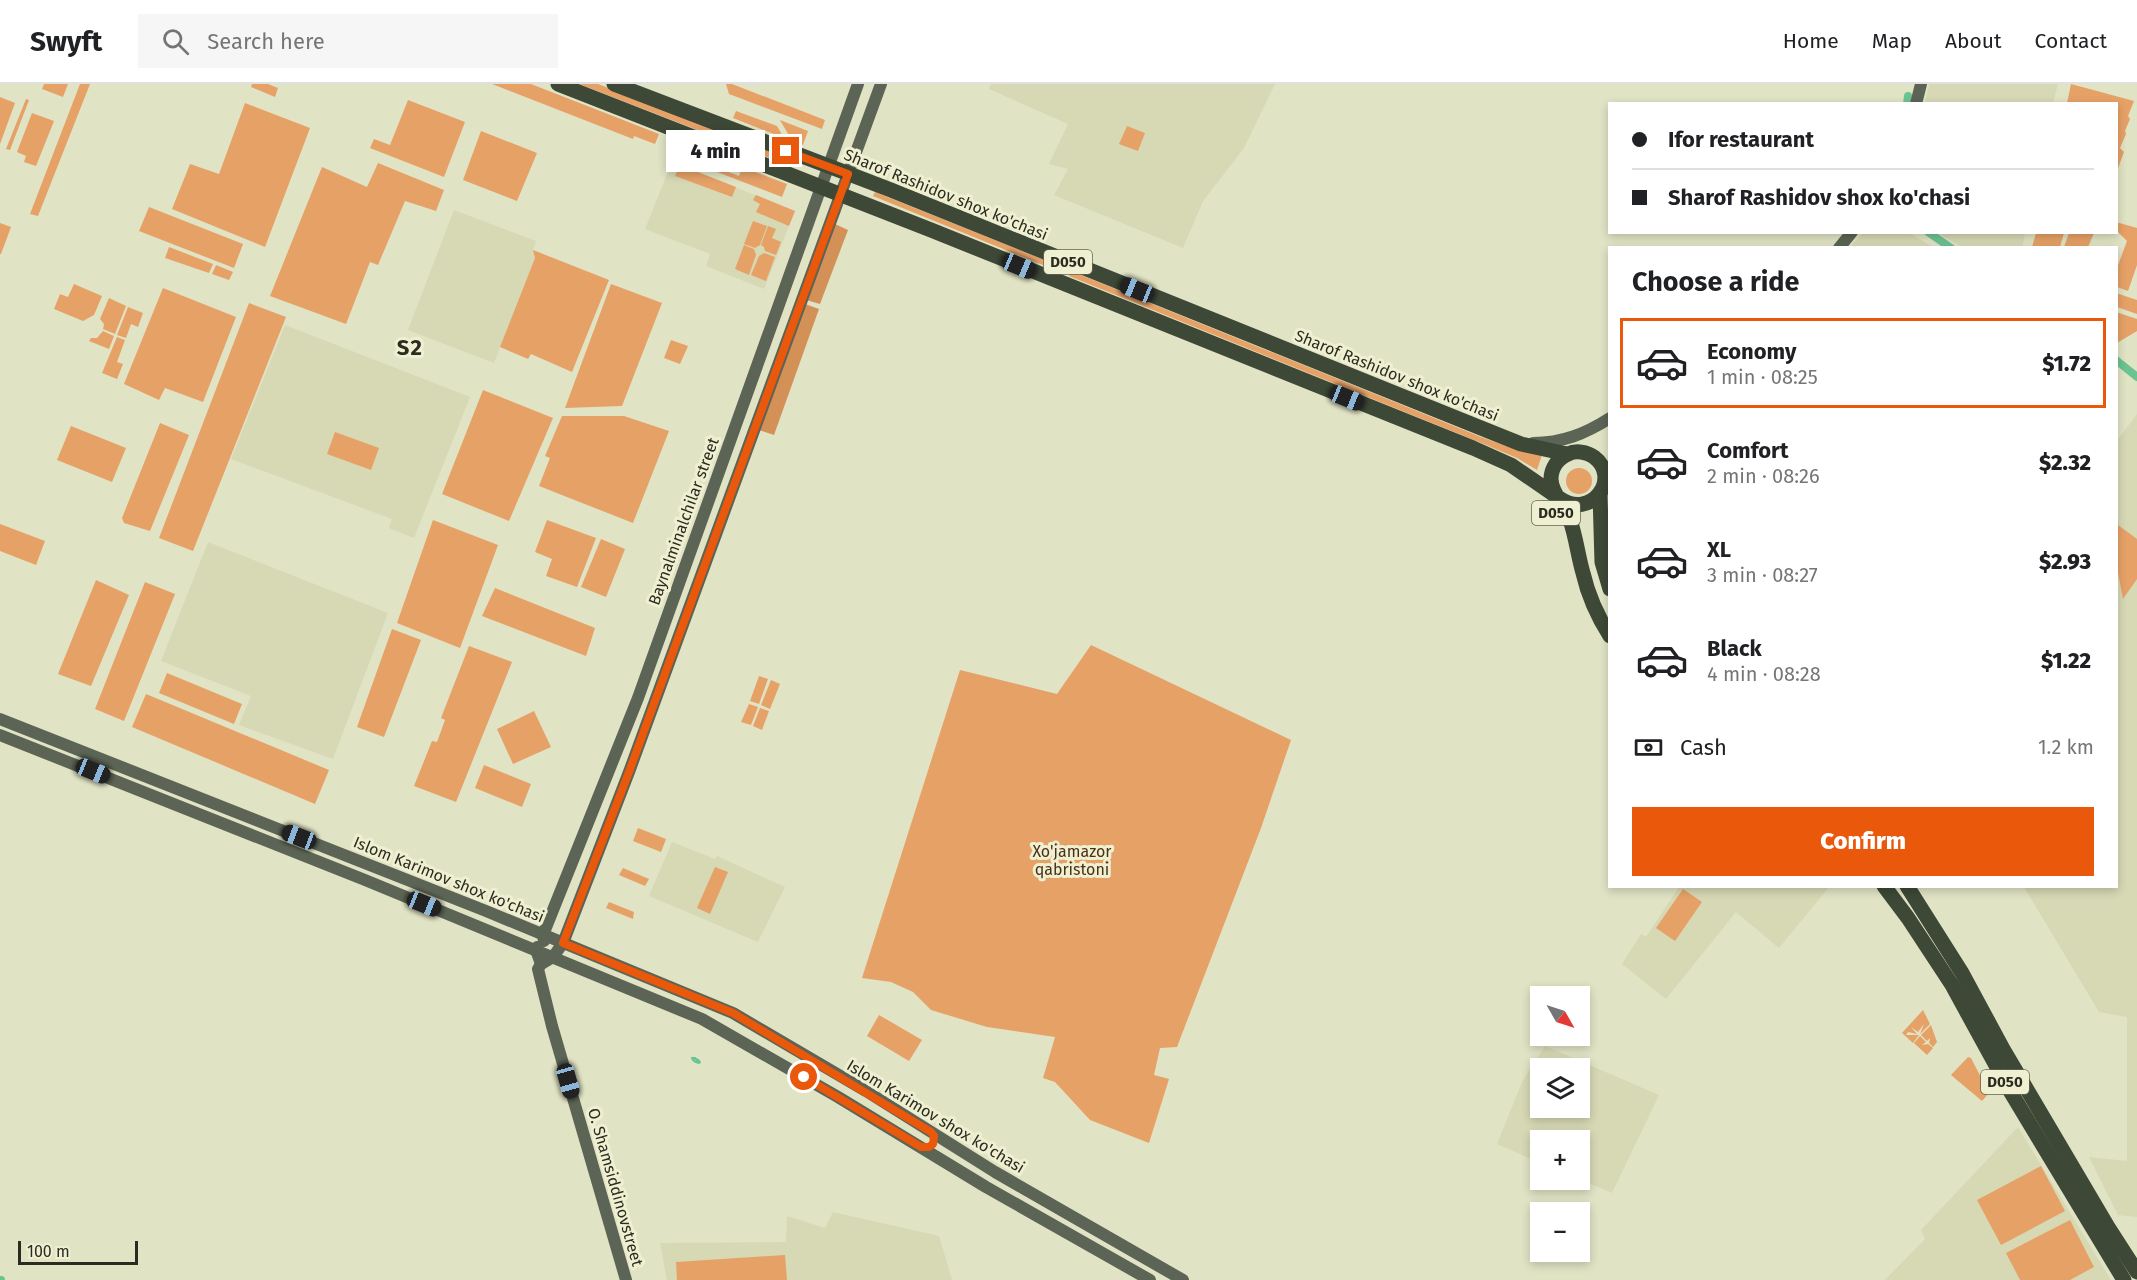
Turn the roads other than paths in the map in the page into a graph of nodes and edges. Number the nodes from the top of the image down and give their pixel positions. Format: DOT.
graph roads {
  1 [pos="558,84"];
  2 [pos="614,84"];
  3 [pos="858,84"];
  4 [pos="881,84"];
  5 [pos="1921,84"];
  6 [pos="1916,102"];
  7 [pos="829,167"];
  8 [pos="848,174"];
  9 [pos="822,187"];
  10 [pos="840,194"];
  11 [pos="1850,234"];
  12 [pos="1841,246"];
  13 [pos="1608,419"];
  14 [pos="1588,432"];
  15 [pos="1521,444"];
  16 [pos="1567,454"];
  17 [pos="1511,465"];
  18 [pos="1605,489"];
  19 [pos="1559,498"];
  20 [pos="1608,518"];
  21 [pos="1601,536"];
  22 [pos="1583,575"];
  23 [pos="1608,582"];
  24 [pos="1608,633"];
  25 [pos="0,719"];
  26 [pos="0,735"];
  27 [pos="1886,888"];
  28 [pos="1908,888"];
  29 [pos="543,935"];
  30 [pos="563,943"];
  31 [pos="536,950"];
  32 [pos="557,958"];
  33 [pos="541,964"];
  34 [pos="931,1132"];
  35 [pos="921,1147"];
  36 [pos="2059,1156"];
  37 [pos="995,1172"];
  38 [pos="986,1187"];
  39 [pos="2137,1272"];
  40 [pos="626,1280"];
  41 [pos="1150,1280"];
  42 [pos="1183,1280"];
  43 [pos="2124,1280"];
  1 -- 9 [label="main road, D050"];
  2 -- 7 [label="main road, Sharof Rashidov shox ko'chasi / D050"];
  3 -- 7 [label="main road, Baynalminalchilar street"];
  4 -- 8 [label="main road"];
  5 -- 6 [label="main road"];
  7 -- 8 [label="main road, Sharof Rashidov shox ko'chasi / D050"];
  7 -- 9 [label="main road, Baynalminalchilar street"];
  8 -- 10 [label="main road"];
  8 -- 15 [label="main road, Sharof Rashidov shox ko'chasi / D050"];
  9 -- 10 [label="main road, D050"];
  9 -- 29 [label="main road, Baynalminalchilar street"];
  10 -- 17 [label="main road, D050"];
  10 -- 30 [label="main road"];
  11 -- 12 [label="main road"];
  13 -- 14 [label="main road"];
  14 -- 15 [label="main road"];
  14 -- 16 [label="main road"];
  15 -- 16 [label="main road, Sharof Rashidov shox ko'chasi / D050"];
  16 -- 18 [label="main road, Sharof Rashidov shox ko'chasi / D050"];
  16 -- 19 [label="main road, D050"];
  17 -- 19 [label="main road, D050"];
  17 -- 22 [label="main road, D050"];
  18 -- 19 [label="main road, D050"];
  18 -- 21 [label="main road, D050"];
  19 -- 22 [label="main road, D050"];
  20 -- 21 [label="main road"];
  21 -- 23 [label="main road, D050"];
  22 -- 24 [label="main road, D050"];
  25 -- 29 [label="main road, Islom Karimov shox ko'chasi"];
  26 -- 31 [label="main road, Islom Karimov shox ko'chasi"];
  27 -- 36 [label="main road, D050"];
  28 -- 36 [label="main road, D050"];
  29 -- 30 [label="main road, Islom Karimov shox ko'chasi"];
  29 -- 31 [label="main road, Baynalminalchilar street"];
  29 -- 32 [label="main road"];
  30 -- 32 [label="main road"];
  30 -- 34 [label="main road, Islom Karimov shox ko'chasi"];
  31 -- 32 [label="main road, Islom Karimov shox ko'chasi"];
  31 -- 33 [label="main road, O. Shamsiddinovstreet"];
  32 -- 33 [label="main road"];
  32 -- 35 [label="main road, Islom Karimov shox ko'chasi"];
  33 -- 40 [label="main road, O. Shamsiddinovstreet"];
  34 -- 35 [label="main road"];
  34 -- 37 [label="main road, Islom Karimov shox ko'chasi"];
  35 -- 38 [label="main road, Islom Karimov shox ko'chasi"];
  36 -- 39 [label="main road, D050"];
  36 -- 43 [label="main road, D050"];
  37 -- 38 [label="main road"];
  37 -- 42 [label="main road, Islom Karimov shox ko'chasi"];
  38 -- 41 [label="main road, Islom Karimov shox ko'chasi"];
}
